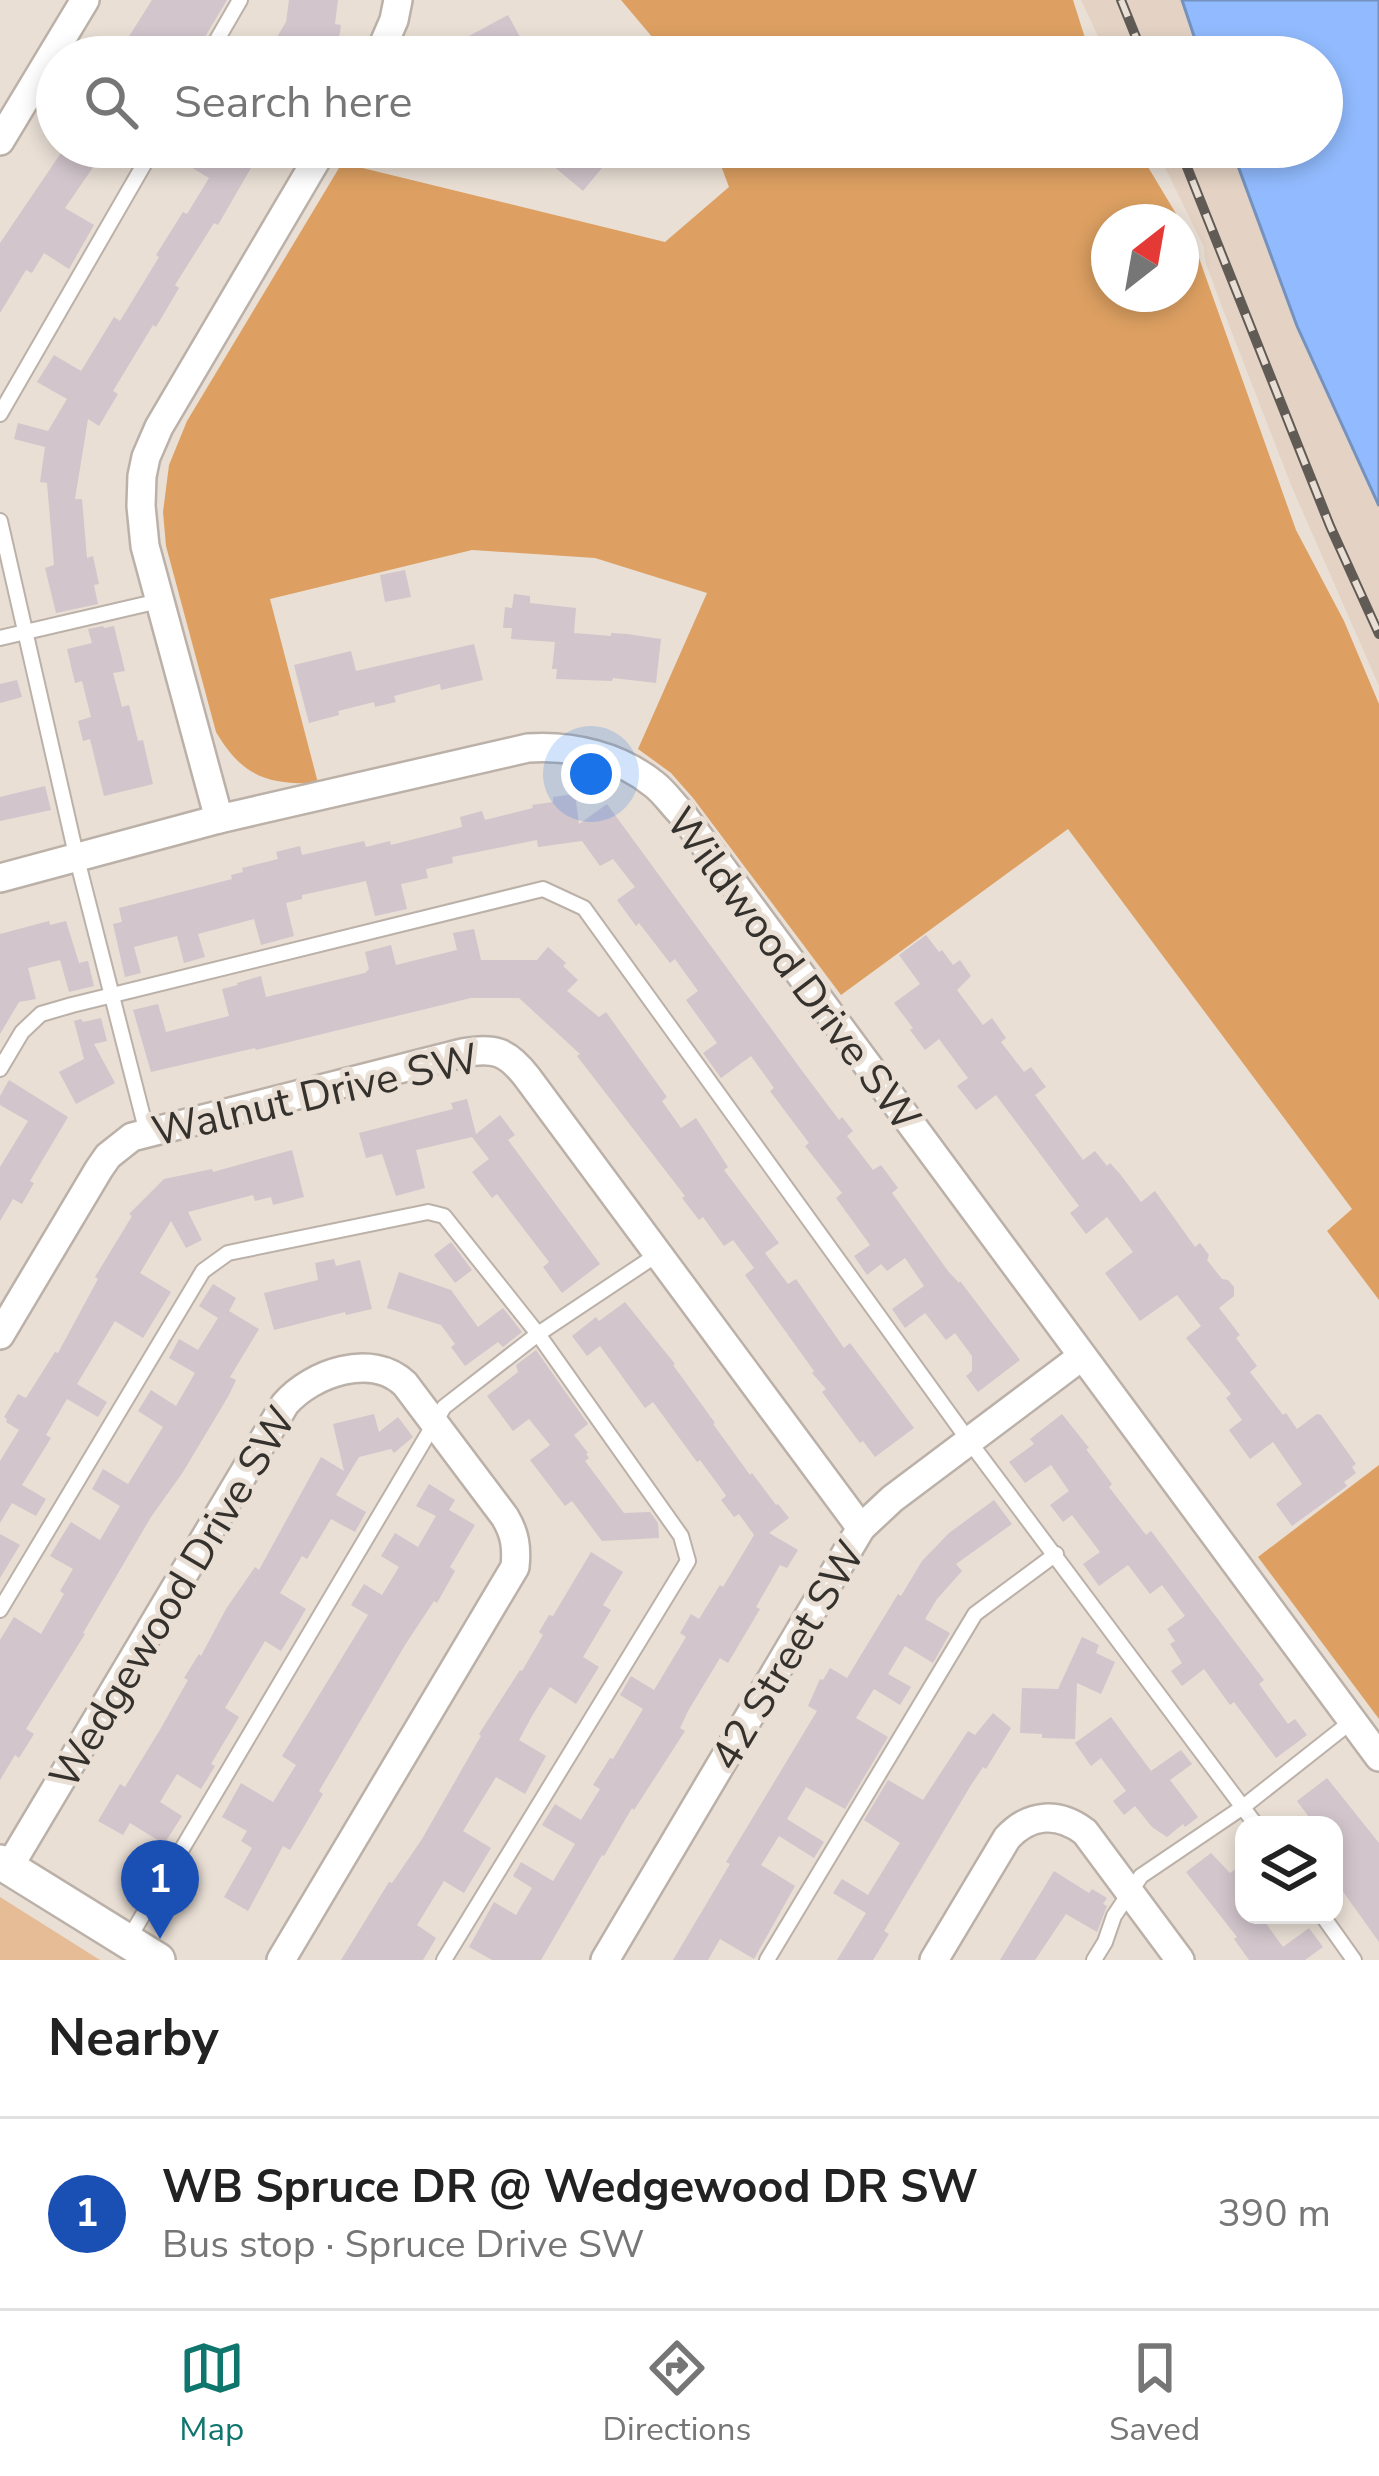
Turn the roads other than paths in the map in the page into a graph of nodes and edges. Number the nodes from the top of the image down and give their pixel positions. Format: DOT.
graph roads {
  1 [pos="86,0"];
  2 [pos="240,0"];
  3 [pos="398,0"];
  4 [pos="64,36"];
  5 [pos="219,36"];
  6 [pos="387,36"];
  7 [pos="36,82"];
  8 [pos="0,141"];
  9 [pos="142,168"];
  10 [pos="311,168"];
  11 [pos="0,413"];
  12 [pos="0,520"];
  13 [pos="159,601"];
  14 [pos="25,632"];
  15 [pos="0,638"];
  16 [pos="219,819"];
  17 [pos="77,859"];
  18 [pos="0,878"];
  19 [pos="112,995"];
  20 [pos="0,1069"];
  21 [pos="147,1133"];
  22 [pos="658,1254"];
  23 [pos="538,1334"];
  24 [pos="0,1335"];
  25 [pos="1082,1357"];
  26 [pos="435,1422"];
  27 [pos="969,1442"];
  28 [pos="861,1528"];
  29 [pos="1056,1554"];
  30 [pos="0,1610"];
  31 [pos="1352,1721"];
  32 [pos="1379,1757"];
  33 [pos="1244,1808"];
  34 [pos="1250,1816"];
  35 [pos="4,1865"];
  36 [pos="1130,1893"];
  37 [pos="1328,1924"];
  38 [pos="127,1941"];
  39 [pos="158,1960"];
  40 [pos="280,1960"];
  41 [pos="444,1960"];
  42 [pos="605,1960"];
  43 [pos="766,1960"];
  44 [pos="934,1960"];
  45 [pos="1094,1960"];
  46 [pos="1180,1960"];
  47 [pos="1354,1960"];
  1 -- 4 [label="street"];
  2 -- 5 [label="lane"];
  3 -- 6 [label="street"];
  7 -- 8 [label="street"];
  9 -- 11 [label="lane"];
  10 -- 13 [label="street"];
  12 -- 14 [label="lane"];
  13 -- 14 [label="lane"];
  13 -- 16 [label="street"];
  14 -- 15 [label="lane"];
  14 -- 17 [label="lane"];
  16 -- 17 [label="street, Wildwood Drive SW"];
  16 -- 25 [label="street, Wildwood Drive SW"];
  17 -- 18 [label="street, Wildwood Drive SW"];
  17 -- 19 [label="lane"];
  19 -- 20 [label="lane"];
  19 -- 21 [label="lane"];
  19 -- 27 [label="lane"];
  21 -- 22 [label="street, Walnut Drive SW"];
  21 -- 24 [label="street, Walnut Drive SW"];
  22 -- 23 [label="lane"];
  22 -- 28 [label="street, Walnut Drive SW"];
  23 -- 26 [label="lane"];
  23 -- 30 [label="lane"];
  23 -- 41 [label="lane"];
  25 -- 27 [label="street, 42 Street SW"];
  25 -- 31 [label="street, Wildwood Drive SW"];
  26 -- 35 [label="street, Wedgewood Drive SW"];
  26 -- 38 [label="lane"];
  26 -- 40 [label="street, Wedgewood Drive SW"];
  27 -- 28 [label="street, 42 Street SW"];
  27 -- 29 [label="lane"];
  28 -- 42 [label="street, 42 Street SW"];
  29 -- 33 [label="lane"];
  29 -- 43 [label="lane"];
  31 -- 32 [label="street, Wildwood Drive SW"];
  31 -- 33 [label="lane"];
  33 -- 34 [label="lane"];
  33 -- 36 [label="lane"];
  35 -- 38 [label="street"];
  36 -- 44 [label="street"];
  36 -- 45 [label="lane"];
  36 -- 46 [label="street"];
  37 -- 47 [label="lane"];
  38 -- 39 [label="street"];
}
